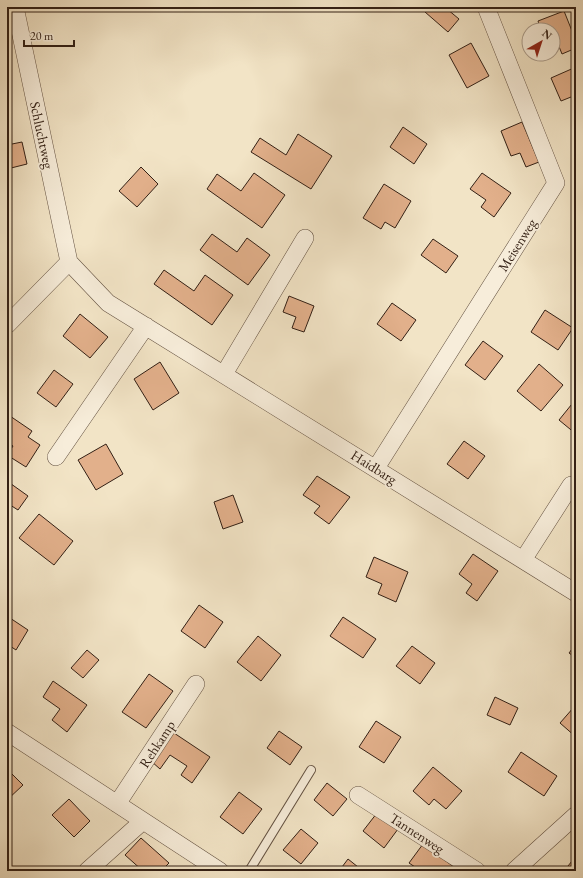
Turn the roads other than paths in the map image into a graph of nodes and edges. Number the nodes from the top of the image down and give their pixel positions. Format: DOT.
graph roads {
  1 [pos="15,7"];
  2 [pos="486,7"];
  3 [pos="305,238"];
  4 [pos="69,262"];
  5 [pos="7,325"];
  6 [pos="146,326"];
  7 [pos="224,374"];
  8 [pos="56,457"];
  9 [pos="376,468"];
  10 [pos="571,485"];
  11 [pos="523,560"];
  12 [pos="576,593"];
  13 [pos="196,684"];
  14 [pos="7,732"];
  15 [pos="311,770"];
  16 [pos="358,795"];
  17 [pos="117,804"];
  18 [pos="576,814"];
  19 [pos="143,821"];
  20 [pos="87,871"];
  21 [pos="220,871"];
  22 [pos="249,871"];
  23 [pos="477,871"];
  24 [pos="514,871"];
  1 -- 4 [label="street, Schluchtweg"];
  2 -- 9 [label="street, Meisenweg"];
  3 -- 7 [label="street"];
  4 -- 5 [label="street"];
  4 -- 6 [label="street, Haidbarg"];
  6 -- 7 [label="street, Haidbarg"];
  6 -- 8 [label="street"];
  7 -- 9 [label="street, Haidbarg"];
  9 -- 11 [label="street, Haidbarg"];
  10 -- 11 [label="street"];
  11 -- 12 [label="street, Haidbarg"];
  13 -- 17 [label="street, Rehkamp"];
  14 -- 17 [label="street"];
  15 -- 22 [label="lane"];
  16 -- 23 [label="street, Tannenweg"];
  17 -- 19 [label="street"];
  18 -- 24 [label="street"];
  19 -- 20 [label="street"];
  19 -- 21 [label="street"];
}
